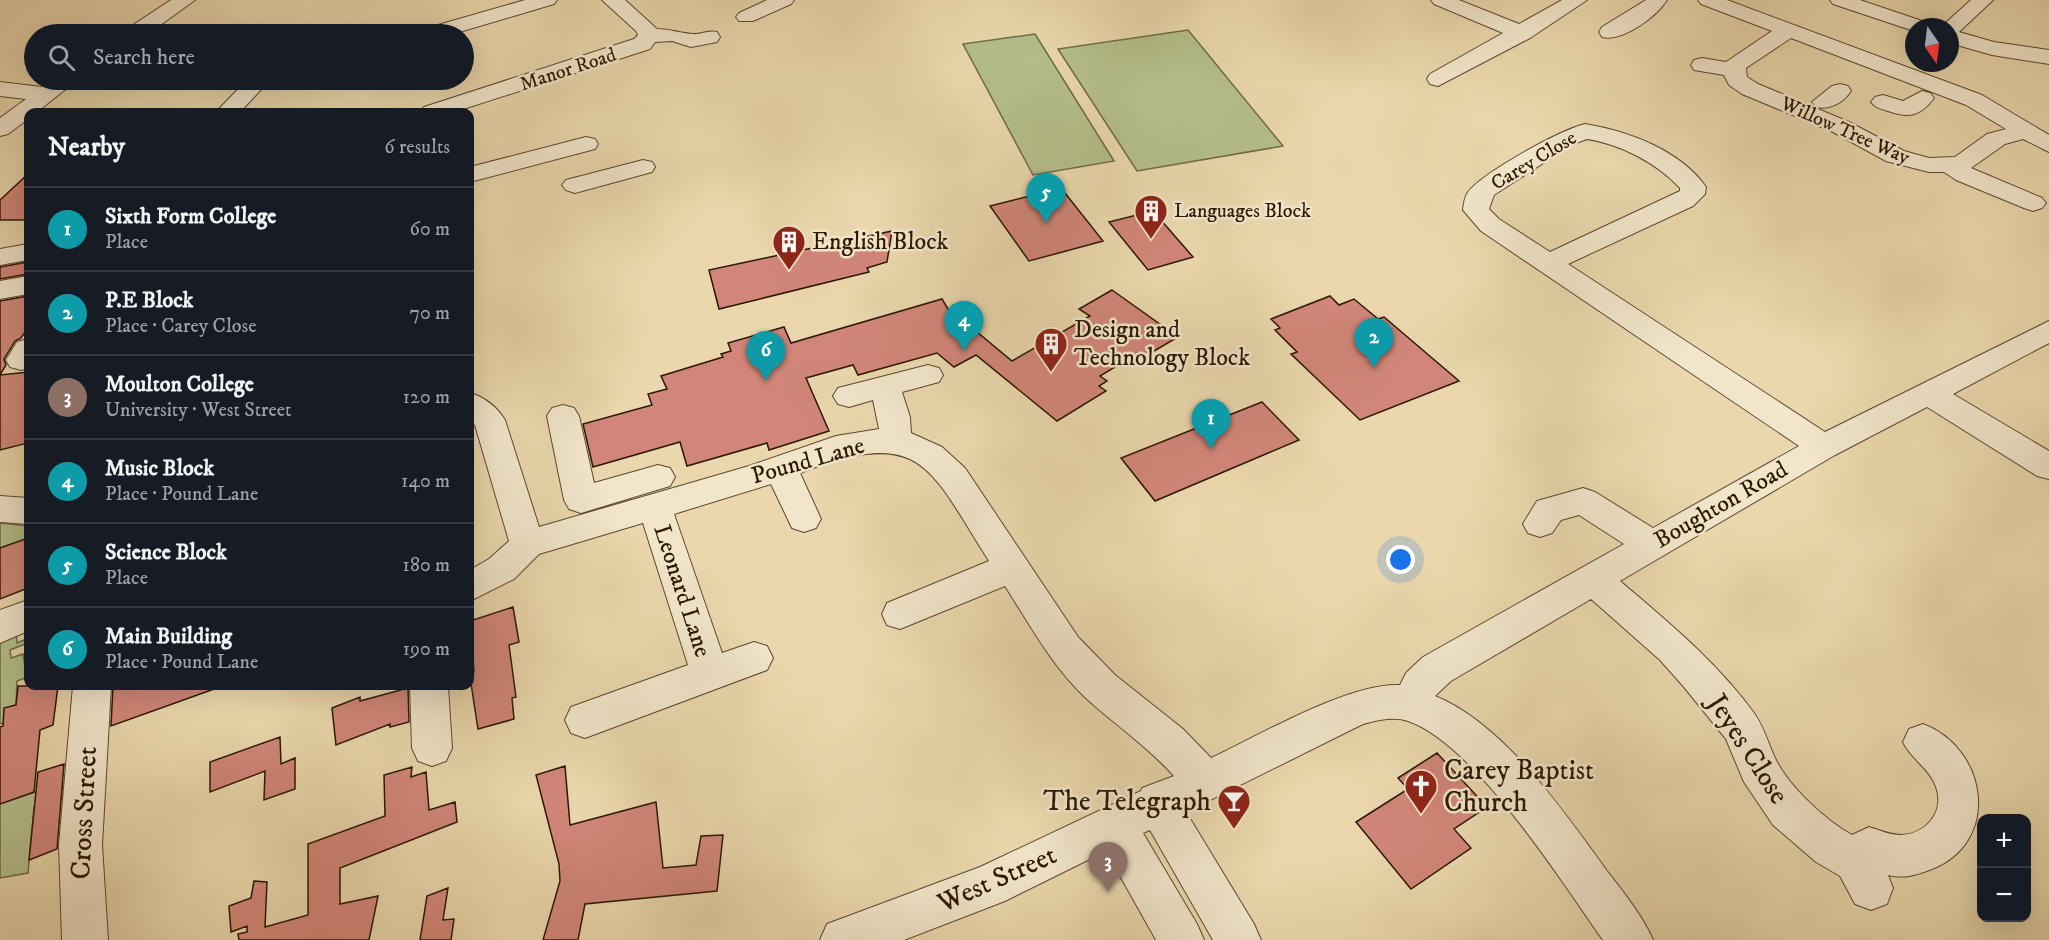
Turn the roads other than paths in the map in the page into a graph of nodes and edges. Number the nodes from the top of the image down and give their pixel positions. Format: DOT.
graph roads {
  1 [pos="185,0"];
  2 [pos="547,0"];
  3 [pos="612,0"];
  4 [pos="784,0"];
  5 [pos="1441,0"];
  6 [pos="1577,0"];
  7 [pos="1657,0"];
  8 [pos="1710,0"];
  9 [pos="1840,0"];
  10 [pos="1983,0"];
  11 [pos="746,17"];
  12 [pos="1959,21"];
  13 [pos="1905,22"];
  14 [pos="150,24"];
  15 [pos="466,24"];
  16 [pos="1789,30"];
  17 [pos="1610,32"];
  18 [pos="1522,33"];
  19 [pos="649,36"];
  20 [pos="709,37"];
  21 [pos="1959,39"];
  22 [pos="2049,57"];
  23 [pos="1702,65"];
  24 [pos="1733,70"];
  25 [pos="1438,79"];
  26 [pos="0,89"];
  27 [pos="50,90"];
  28 [pos="249,90"];
  29 [pos="1929,92"];
  30 [pos="44,94"];
  31 [pos="1883,102"];
  32 [pos="26,108"];
  33 [pos="231,108"];
  34 [pos="444,108"];
  35 [pos="24,110"];
  36 [pos="24,125"];
  37 [pos="2,127"];
  38 [pos="2026,131"];
  39 [pos="586,144"];
  40 [pos="2049,145"];
  41 [pos="559,151"];
  42 [pos="643,166"];
  43 [pos="1952,166"];
  44 [pos="474,174"];
  45 [pos="2033,203"];
  46 [pos="24,253"];
  47 [pos="0,256"];
  48 [pos="1549,263"];
  49 [pos="24,286"];
  50 [pos="0,290"];
  51 [pos="2049,331"];
  52 [pos="928,375"];
  53 [pos="885,387"];
  54 [pos="1928,393"];
  55 [pos="849,396"];
  56 [pos="474,407"];
  57 [pos="563,416"];
  58 [pos="895,441"];
  59 [pos="1824,447"];
  60 [pos="2049,467"];
  61 [pos="781,468"];
  62 [pos="648,495"];
  63 [pos="0,509"];
  64 [pos="24,511"];
  65 [pos="804,519"];
  66 [pos="1540,524"];
  67 [pos="527,544"];
  68 [pos="1650,545"];
  69 [pos="1012,567"];
  70 [pos="1594,580"];
  71 [pos="474,584"];
  72 [pos="900,614"];
  73 [pos="24,617"];
  74 [pos="0,627"];
  75 [pos="754,658"];
  76 [pos="710,674"];
  77 [pos="92,690"];
  78 [pos="429,690"];
  79 [pos="1410,703"];
  80 [pos="585,720"];
  81 [pos="1923,742"];
  82 [pos="432,748"];
  83 [pos="1204,780"];
  84 [pos="1158,802"];
  85 [pos="1114,824"];
  86 [pos="85,940"];
  87 [pos="843,940"];
  88 [pos="1181,940"];
  89 [pos="1238,940"];
  90 [pos="1630,940"];
  1 -- 14 [label="street"];
  2 -- 15 [label="street"];
  3 -- 19 [label="street, Manor Road"];
  4 -- 11 [label="street"];
  5 -- 18 [label="street"];
  6 -- 18 [label="street"];
  7 -- 17 [label="street"];
  8 -- 16 [label="street"];
  9 -- 13 [label="street"];
  10 -- 12 [label="street"];
  16 -- 24 [label="street"];
  16 -- 29 [label="street"];
  18 -- 25 [label="street"];
  19 -- 20 [label="street"];
  19 -- 34 [label="street, Manor Road"];
  21 -- 22 [label="street"];
  23 -- 24 [label="street"];
  24 -- 43 [label="street, Willow Tree Way"];
  26 -- 30 [label="street"];
  27 -- 30 [label="street"];
  28 -- 33 [label="street"];
  29 -- 31 [label="street"];
  29 -- 38 [label="street"];
  30 -- 32 [label="street"];
  35 -- 37 [label="street"];
  36 -- 37 [label="street"];
  38 -- 40 [label="street"];
  38 -- 43 [label="street"];
  39 -- 41 [label="street"];
  41 -- 42 [label="street"];
  41 -- 44 [label="street"];
  43 -- 45 [label="street"];
  46 -- 47 [label="street"];
  48 -- 48 [label="street, Carey Close"];
  48 -- 59 [label="street, Carey Close"];
  49 -- 50 [label="street"];
  51 -- 54 [label="street, Boughton Road"];
  52 -- 53 [label="street"];
  53 -- 55 [label="street"];
  53 -- 58 [label="street"];
  54 -- 59 [label="street, Boughton Road"];
  54 -- 60 [label="street"];
  56 -- 67 [label="street"];
  57 -- 62 [label="street"];
  58 -- 61 [label="street, Pound Lane"];
  58 -- 69 [label="street, Pound Lane"];
  59 -- 68 [label="street, Boughton Road"];
  61 -- 62 [label="street, Pound Lane"];
  61 -- 65 [label="street"];
  62 -- 67 [label="street, Pound Lane"];
  62 -- 76 [label="street, Leonard Lane"];
  63 -- 64 [label="street"];
  66 -- 68 [label="street"];
  67 -- 71 [label="street"];
  68 -- 70 [label="street, Boughton Road"];
  69 -- 72 [label="street"];
  69 -- 83 [label="street, Pound Lane"];
  70 -- 79 [label="street, Boughton Road"];
  70 -- 81 [label="street, Jeyes Close"];
  73 -- 74 [label="street"];
  75 -- 76 [label="street"];
  76 -- 80 [label="street"];
  77 -- 86 [label="street, Cross Street"];
  78 -- 82 [label="street"];
  79 -- 83 [label="street, West Street"];
  79 -- 90 [label="street"];
  83 -- 84 [label="street, West Street"];
  84 -- 85 [label="street, West Street"];
  84 -- 89 [label="street"];
  85 -- 87 [label="street, West Street"];
  85 -- 88 [label="street"];
}
